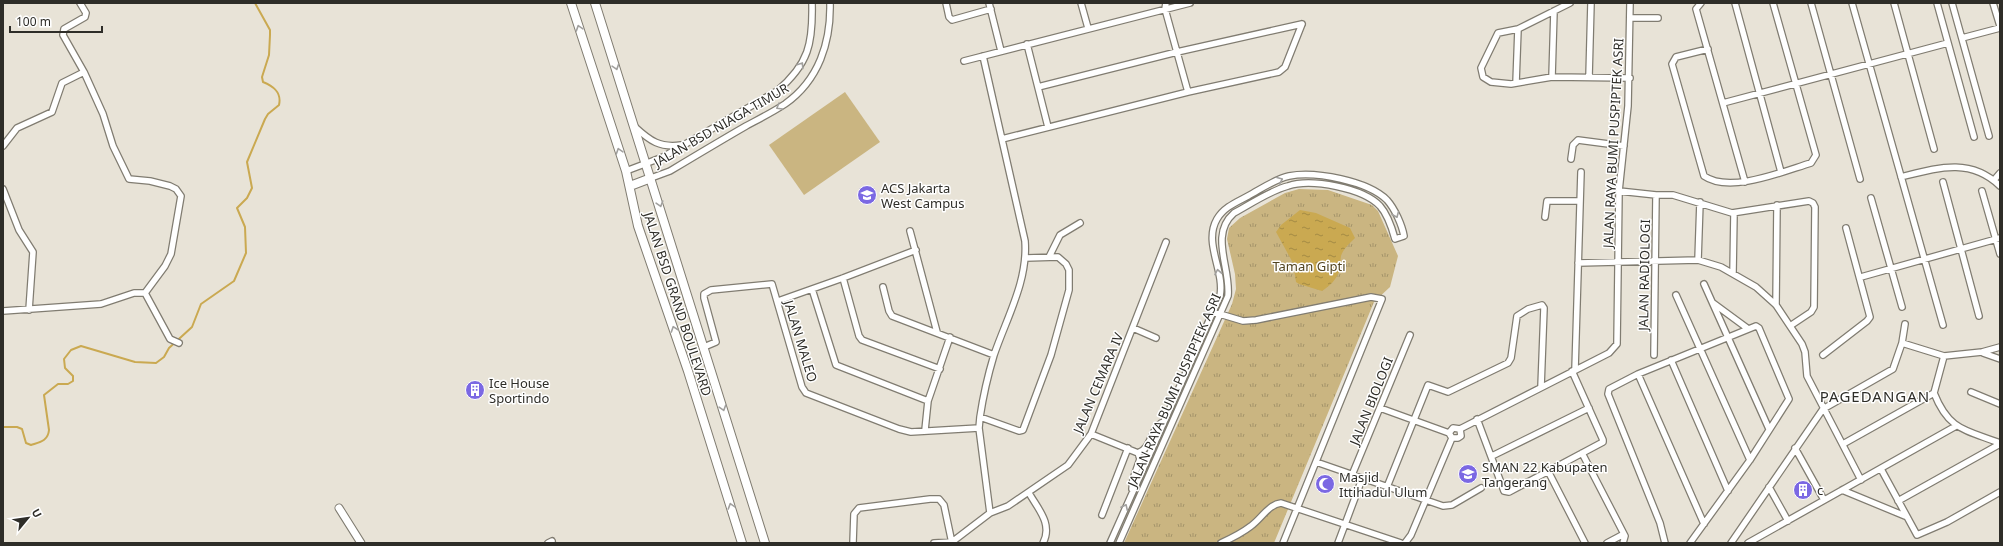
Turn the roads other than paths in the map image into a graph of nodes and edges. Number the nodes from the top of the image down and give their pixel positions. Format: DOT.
graph roads {
  1 [pos="80,3"];
  2 [pos="571,3"];
  3 [pos="595,3"];
  4 [pos="812,3"];
  5 [pos="830,3"];
  6 [pos="946,3"];
  7 [pos="1081,3"];
  8 [pos="1190,3"];
  9 [pos="1570,3"];
  10 [pos="1591,3"];
  11 [pos="1630,3"];
  12 [pos="1700,3"];
  13 [pos="1735,3"];
  14 [pos="1773,3"];
  15 [pos="1811,3"];
  16 [pos="1852,3"];
  17 [pos="1894,3"];
  18 [pos="1937,3"];
  19 [pos="1952,3"];
  20 [pos="1993,3"];
  21 [pos="990,5"];
  22 [pos="1165,6"];
  23 [pos="1554,11"];
  24 [pos="1630,18"];
  25 [pos="1658,18"];
  26 [pos="2000,27"];
  27 [pos="1088,28"];
  28 [pos="1518,28"];
  29 [pos="1962,38"];
  30 [pos="1948,43"];
  31 [pos="1027,44"];
  32 [pos="1708,49"];
  33 [pos="1000,51"];
  34 [pos="1177,52"];
  35 [pos="1908,54"];
  36 [pos="983,56"];
  37 [pos="964,60"];
  38 [pos="1869,64"];
  39 [pos="84,72"];
  40 [pos="1831,74"];
  41 [pos="1552,77"];
  42 [pos="1589,77"];
  43 [pos="1630,78"];
  44 [pos="1516,83"];
  45 [pos="1796,84"];
  46 [pos="1038,87"];
  47 [pos="1188,92"];
  48 [pos="1759,93"];
  49 [pos="1723,103"];
  50 [pos="635,127"];
  51 [pos="1048,128"];
  52 [pos="1989,136"];
  53 [pos="1974,137"];
  54 [pos="1002,139"];
  55 [pos="683,145"];
  56 [pos="3,146"];
  57 [pos="1624,146"];
  58 [pos="1934,149"];
  59 [pos="1571,159"];
  60 [pos="647,163"];
  61 [pos="626,171"];
  62 [pos="1581,172"];
  63 [pos="1781,172"];
  64 [pos="2000,173"];
  65 [pos="1901,177"];
  66 [pos="651,178"];
  67 [pos="1860,179"];
  68 [pos="1994,180"];
  69 [pos="1745,182"];
  70 [pos="1943,182"];
  71 [pos="630,186"];
  72 [pos="2000,186"];
  73 [pos="3,189"];
  74 [pos="1619,191"];
  75 [pos="1982,191"];
  76 [pos="1656,195"];
  77 [pos="1871,198"];
  78 [pos="1580,201"];
  79 [pos="1700,202"];
  80 [pos="1777,205"];
  81 [pos="1734,213"];
  82 [pos="1546,217"];
  83 [pos="1080,223"];
  84 [pos="1846,228"];
  85 [pos="910,231"];
  86 [pos="1998,238"];
  87 [pos="1166,242"];
  88 [pos="1961,249"];
  89 [pos="916,250"];
  90 [pos="2000,254"];
  91 [pos="1049,257"];
  92 [pos="1026,258"];
  93 [pos="1924,259"];
  94 [pos="1698,260"];
  95 [pos="1655,261"];
  96 [pos="1618,262"];
  97 [pos="1578,263"];
  98 [pos="1891,268"];
  99 [pos="1733,273"];
  100 [pos="1861,277"];
  101 [pos="843,278"];
  102 [pos="1704,284"];
  103 [pos="883,287"];
  104 [pos="812,289"];
  105 [pos="145,293"];
  106 [pos="1676,295"];
  107 [pos="778,301"];
  108 [pos="1712,302"];
  109 [pos="1776,305"];
  110 [pos="1902,307"];
  111 [pos="29,310"];
  112 [pos="3,311"];
  113 [pos="1213,312"];
  114 [pos="1221,314"];
  115 [pos="1979,316"];
  116 [pos="1905,324"];
  117 [pos="1943,325"];
  118 [pos="1790,326"];
  119 [pos="1133,328"];
  120 [pos="1747,328"];
  121 [pos="937,332"];
  122 [pos="1410,335"];
  123 [pos="1727,336"];
  124 [pos="950,338"];
  125 [pos="1156,338"];
  126 [pos="176,342"];
  127 [pos="1902,343"];
  128 [pos="2000,347"];
  129 [pos="704,348"];
  130 [pos="1700,348"];
  131 [pos="1982,352"];
  132 [pos="994,355"];
  133 [pos="1654,355"];
  134 [pos="1823,355"];
  135 [pos="1944,356"];
  136 [pos="2000,359"];
  137 [pos="1671,360"];
  138 [pos="940,369"];
  139 [pos="1573,370"];
  140 [pos="1638,374"];
  141 [pos="1541,387"];
  142 [pos="1971,392"];
  143 [pos="1934,393"];
  144 [pos="928,400"];
  145 [pos="2000,404"];
  146 [pos="1380,408"];
  147 [pos="1589,408"];
  148 [pos="1823,408"];
  149 [pos="980,417"];
  150 [pos="1477,420"];
  151 [pos="1415,421"];
  152 [pos="1163,422"];
  153 [pos="1956,426"];
  154 [pos="979,428"];
  155 [pos="1460,429"];
  156 [pos="1769,429"];
  157 [pos="925,430"];
  158 [pos="1091,434"];
  159 [pos="1451,435"];
  160 [pos="1843,444"];
  161 [pos="2000,444"];
  162 [pos="1128,448"];
  163 [pos="1795,448"];
  164 [pos="1138,452"];
  165 [pos="1582,453"];
  166 [pos="1492,456"];
  167 [pos="1750,460"];
  168 [pos="1316,462"];
  169 [pos="1881,469"];
  170 [pos="1548,471"];
  171 [pos="1352,475"];
  172 [pos="1362,479"];
  173 [pos="1861,480"];
  174 [pos="1387,487"];
  175 [pos="1769,487"];
  176 [pos="1481,488"];
  177 [pos="1842,490"];
  178 [pos="1728,491"];
  179 [pos="2000,492"];
  180 [pos="1029,493"];
  181 [pos="1132,493"];
  182 [pos="1824,500"];
  183 [pos="1425,501"];
  184 [pos="1898,501"];
  185 [pos="339,508"];
  186 [pos="1298,509"];
  187 [pos="990,514"];
  188 [pos="1102,515"];
  189 [pos="1905,516"];
  190 [pos="1788,521"];
  191 [pos="1346,523"];
  192 [pos="1704,524"];
  193 [pos="1624,534"];
  194 [pos="952,542"];
  195 [pos="361,543"];
  196 [pos="742,543"];
  197 [pos="765,543"];
  198 [pos="853,543"];
  199 [pos="934,543"];
  200 [pos="1043,543"];
  201 [pos="1110,543"];
  202 [pos="1119,543"];
  203 [pos="1221,543"];
  204 [pos="1283,543"];
  205 [pos="1338,543"];
  206 [pos="1401,543"];
  207 [pos="1405,543"];
  208 [pos="1585,543"];
  209 [pos="1607,543"];
  210 [pos="1623,543"];
  211 [pos="1665,543"];
  212 [pos="1690,543"];
  213 [pos="1731,543"];
  214 [pos="1748,543"];
  1 -- 39 [label="street"];
  61 -- 2 [label="main road, JALAN BSD GRAND BOULEVARD, one-way"];
  3 -- 50 [label="main road, JALAN BSD GRAND BOULEVARD, one-way"];
  55 -- 4 [label="street, JALAN BSD NIAGA TIMUR, one-way"];
  5 -- 66 [label="street, JALAN BSD NIAGA TIMUR, one-way"];
  6 -- 21 [label="street"];
  7 -- 27 [label="street"];
  8 -- 22 [label="street"];
  9 -- 23 [label="street"];
  10 -- 42 [label="street"];
  11 -- 24 [label="street, JALAN RAYA BUMI PUSPIPTEK ASRI"];
  12 -- 32 [label="street"];
  13 -- 48 [label="street"];
  14 -- 45 [label="street"];
  15 -- 40 [label="street"];
  16 -- 38 [label="street"];
  17 -- 35 [label="street"];
  18 -- 30 [label="street"];
  19 -- 29 [label="street"];
  20 -- 26 [label="street"];
  21 -- 33 [label="street"];
  22 -- 27 [label="street"];
  22 -- 34 [label="street"];
  23 -- 28 [label="street"];
  23 -- 41 [label="street"];
  24 -- 25 [label="street"];
  24 -- 43 [label="street, JALAN RAYA BUMI PUSPIPTEK ASRI"];
  26 -- 29 [label="street"];
  27 -- 31 [label="street"];
  28 -- 44 [label="street"];
  28 -- 44 [label="street"];
  29 -- 52 [label="street"];
  30 -- 35 [label="street"];
  30 -- 53 [label="street"];
  31 -- 33 [label="street"];
  31 -- 46 [label="street"];
  32 -- 49 [label="street"];
  32 -- 69 [label="street"];
  33 -- 36 [label="street"];
  34 -- 46 [label="street"];
  34 -- 47 [label="street"];
  34 -- 47 [label="street"];
  35 -- 38 [label="street"];
  35 -- 58 [label="street"];
  36 -- 37 [label="street"];
  36 -- 54 [label="street"];
  38 -- 40 [label="street"];
  38 -- 65 [label="street"];
  39 -- 56 [label="street"];
  39 -- 105 [label="street"];
  40 -- 45 [label="street"];
  40 -- 67 [label="street"];
  41 -- 42 [label="street"];
  41 -- 44 [label="street"];
  42 -- 43 [label="street"];
  43 -- 57 [label="street, JALAN RAYA BUMI PUSPIPTEK ASRI"];
  45 -- 48 [label="street"];
  45 -- 63 [label="street"];
  46 -- 51 [label="street"];
  47 -- 51 [label="street"];
  48 -- 49 [label="street"];
  48 -- 63 [label="street"];
  49 -- 69 [label="street"];
  50 -- 55 [label="street, JALAN BSD NIAGA TIMUR"];
  50 -- 60 [label="main road, JALAN BSD GRAND BOULEVARD"];
  51 -- 54 [label="street"];
  54 -- 92 [label="street"];
  55 -- 60 [label="street, JALAN BSD NIAGA TIMUR"];
  57 -- 59 [label="street"];
  57 -- 74 [label="street, JALAN RAYA BUMI PUSPIPTEK ASRI"];
  60 -- 61 [label="street, JALAN BSD NIAGA TIMUR"];
  60 -- 66 [label="main road, JALAN BSD GRAND BOULEVARD"];
  61 -- 71 [label="main road, JALAN BSD GRAND BOULEVARD"];
  62 -- 78 [label="street"];
  63 -- 69 [label="street"];
  64 -- 68 [label="street"];
  65 -- 68 [label="street"];
  65 -- 93 [label="street"];
  66 -- 71 [label="main road"];
  66 -- 129 [label="main road, JALAN BSD GRAND BOULEVARD, one-way"];
  68 -- 72 [label="street"];
  70 -- 88 [label="street"];
  196 -- 71 [label="main road, JALAN BSD GRAND BOULEVARD, one-way"];
  73 -- 111 [label="street"];
  74 -- 76 [label="street"];
  74 -- 96 [label="street, JALAN RAYA BUMI PUSPIPTEK ASRI"];
  75 -- 86 [label="street"];
  76 -- 79 [label="street"];
  76 -- 95 [label="street, JALAN RADIOLOGI"];
  77 -- 98 [label="street"];
  78 -- 82 [label="street"];
  78 -- 97 [label="street"];
  79 -- 81 [label="street"];
  79 -- 94 [label="street"];
  80 -- 81 [label="street"];
  80 -- 109 [label="street"];
  80 -- 118 [label="street"];
  81 -- 99 [label="street"];
  83 -- 91 [label="street"];
  84 -- 100 [label="street"];
  85 -- 89 [label="street"];
  86 -- 88 [label="street"];
  86 -- 90 [label="street"];
  87 -- 119 [label="street, JALAN CEMARA IV"];
  88 -- 93 [label="street"];
  88 -- 115 [label="street"];
  89 -- 101 [label="street"];
  89 -- 121 [label="street"];
  91 -- 92 [label="street"];
  91 -- 149 [label="street"];
  92 -- 132 [label="street"];
  93 -- 98 [label="street"];
  93 -- 117 [label="street"];
  94 -- 95 [label="street"];
  94 -- 99 [label="street"];
  95 -- 96 [label="street"];
  95 -- 133 [label="street, JALAN RADIOLOGI"];
  96 -- 97 [label="street"];
  96 -- 139 [label="street, JALAN RAYA BUMI PUSPIPTEK ASRI"];
  97 -- 139 [label="street"];
  98 -- 100 [label="street"];
  98 -- 110 [label="street"];
  99 -- 109 [label="street"];
  100 -- 134 [label="street"];
  101 -- 104 [label="street"];
  101 -- 138 [label="street"];
  102 -- 108 [label="street"];
  103 -- 121 [label="street"];
  104 -- 107 [label="street"];
  104 -- 144 [label="street"];
  105 -- 111 [label="street"];
  105 -- 126 [label="street"];
  106 -- 130 [label="street"];
  107 -- 129 [label="street, JALAN MALEO"];
  107 -- 157 [label="street, JALAN MALEO"];
  108 -- 120 [label="street"];
  108 -- 123 [label="street"];
  109 -- 118 [label="street"];
  111 -- 112 [label="street"];
  113 -- 114 [label="street"];
  113 -- 114 [label="street, JALAN RAYA BUMI PUSPIPTEK ASRI, one-way"];
  113 -- 152 [label="street, JALAN RAYA BUMI PUSPIPTEK ASRI"];
  114 -- 168 [label="street"];
  114 -- 202 [label="street, JALAN RAYA BUMI PUSPIPTEK ASRI"];
  116 -- 127 [label="street"];
  118 -- 148 [label="street"];
  119 -- 125 [label="street"];
  119 -- 158 [label="street, JALAN CEMARA IV"];
  120 -- 123 [label="street"];
  120 -- 156 [label="street"];
  121 -- 124 [label="street"];
  122 -- 146 [label="street, JALAN BIOLOGI"];
  123 -- 130 [label="street"];
  123 -- 156 [label="street"];
  124 -- 132 [label="street"];
  124 -- 138 [label="street"];
  127 -- 135 [label="street"];
  127 -- 148 [label="street"];
  128 -- 131 [label="street"];
  129 -- 197 [label="main road, JALAN BSD GRAND BOULEVARD, one-way"];
  130 -- 137 [label="street"];
  130 -- 167 [label="street"];
  131 -- 135 [label="street"];
  131 -- 136 [label="street"];
  132 -- 149 [label="street"];
  135 -- 143 [label="street"];
  137 -- 140 [label="street"];
  137 -- 178 [label="street"];
  138 -- 144 [label="street"];
  139 -- 141 [label="street, JALAN RAYA BUMI PUSPIPTEK ASRI"];
  139 -- 147 [label="street"];
  140 -- 192 [label="street"];
  140 -- 211 [label="street"];
  141 -- 150 [label="street, JALAN RAYA BUMI PUSPIPTEK ASRI"];
  141 -- 151 [label="street"];
  142 -- 145 [label="street"];
  143 -- 153 [label="street"];
  143 -- 160 [label="street"];
  144 -- 157 [label="street"];
  146 -- 151 [label="street"];
  146 -- 171 [label="street, JALAN BIOLOGI"];
  147 -- 165 [label="street"];
  147 -- 166 [label="street"];
  148 -- 160 [label="street"];
  148 -- 163 [label="street"];
  149 -- 154 [label="street"];
  150 -- 155 [label="street, JALAN RAYA BUMI PUSPIPTEK ASRI"];
  150 -- 166 [label="street"];
  151 -- 159 [label="street"];
  151 -- 174 [label="street"];
  152 -- 164 [label="street"];
  152 -- 181 [label="street, JALAN RAYA BUMI PUSPIPTEK ASRI"];
  153 -- 161 [label="street"];
  153 -- 169 [label="street"];
  154 -- 157 [label="street, JALAN MALEO"];
  154 -- 187 [label="street"];
  155 -- 159 [label="street, JALAN RAYA BUMI PUSPIPTEK ASRI"];
  155 -- 159 [label="street, JALAN RAYA BUMI PUSPIPTEK ASRI"];
  156 -- 167 [label="street"];
  158 -- 162 [label="street"];
  158 -- 180 [label="street, JALAN CEMARA IV"];
  159 -- 183 [label="street, JALAN RAYA BUMI PUSPIPTEK ASRI"];
  160 -- 173 [label="street"];
  161 -- 184 [label="street"];
  162 -- 164 [label="street"];
  162 -- 188 [label="street"];
  163 -- 175 [label="street"];
  163 -- 182 [label="street"];
  164 -- 181 [label="street"];
  165 -- 170 [label="street"];
  165 -- 193 [label="street"];
  166 -- 170 [label="street"];
  167 -- 178 [label="street"];
  168 -- 171 [label="street"];
  168 -- 186 [label="street"];
  169 -- 173 [label="street"];
  169 -- 184 [label="street"];
  170 -- 208 [label="street"];
  171 -- 172 [label="street"];
  172 -- 174 [label="street"];
  172 -- 191 [label="street"];
  173 -- 177 [label="street"];
  174 -- 183 [label="street"];
  175 -- 190 [label="street"];
  175 -- 213 [label="street"];
  176 -- 183 [label="street"];
  177 -- 182 [label="street"];
  177 -- 189 [label="street"];
  178 -- 192 [label="street"];
  179 -- 189 [label="street"];
  180 -- 187 [label="street, JALAN CEMARA IV"];
  180 -- 200 [label="street"];
  201 -- 181 [label="street, JALAN RAYA BUMI PUSPIPTEK ASRI, one-way"];
  182 -- 190 [label="street"];
  183 -- 207 [label="street, JALAN RAYA BUMI PUSPIPTEK ASRI"];
  184 -- 189 [label="street"];
  185 -- 195 [label="street"];
  186 -- 191 [label="street"];
  186 -- 203 [label="street"];
  186 -- 204 [label="street"];
  187 -- 194 [label="street, JALAN CEMARA IV"];
  190 -- 214 [label="street"];
  191 -- 205 [label="street"];
  191 -- 206 [label="street"];
  192 -- 212 [label="street"];
  193 -- 209 [label="street"];
  193 -- 210 [label="street"];
  194 -- 198 [label="street"];
  194 -- 199 [label="street"];
}
